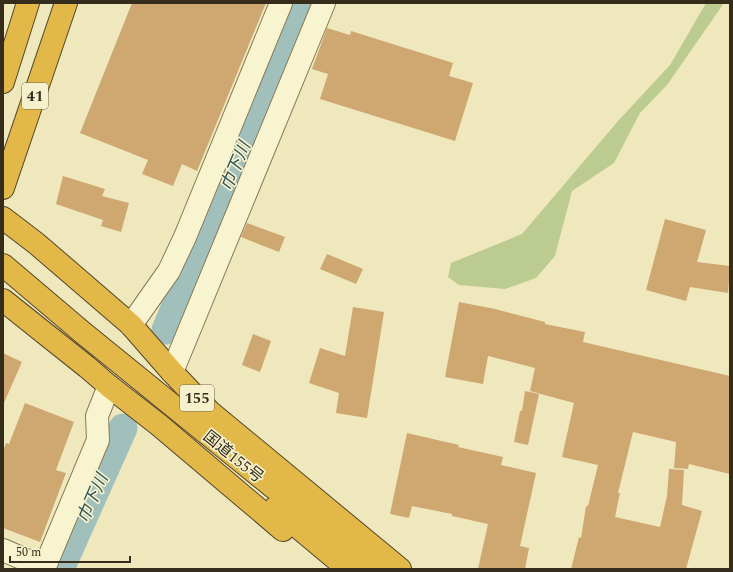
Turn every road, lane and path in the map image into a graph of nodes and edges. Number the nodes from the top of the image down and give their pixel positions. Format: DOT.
graph roads {
  1 [pos="28,3"];
  2 [pos="66,3"];
  3 [pos="281,3"];
  4 [pos="324,3"];
  5 [pos="3,82"];
  6 [pos="3,188"];
  7 [pos="3,218"];
  8 [pos="3,265"];
  9 [pos="3,281"];
  10 [pos="3,300"];
  11 [pos="131,325"];
  12 [pos="172,372"];
  13 [pos="109,386"];
  14 [pos="3,550"];
  15 [pos="44,568"];
  16 [pos="327,569"];
  17 [pos="348,569"];
  18 [pos="374,569"];
  19 [pos="400,569"];
  1 -- 5 [label="highway, 41"];
  2 -- 6 [label="highway, 41"];
  3 -- 11 [label="street"];
  4 -- 12 [label="street"];
  7 -- 11 [label="highway, 155"];
  8 -- 18 [label="highway, 国道155号 / 155"];
  9 -- 17 [label="highway, 国道155号 / 155"];
  10 -- 13 [label="highway, 155"];
  11 -- 12 [label="highway, 155"];
  12 -- 19 [label="highway, 155"];
  13 -- 15 [label="street"];
  13 -- 16 [label="highway, 155"];
  14 -- 15 [label="street"];
}
